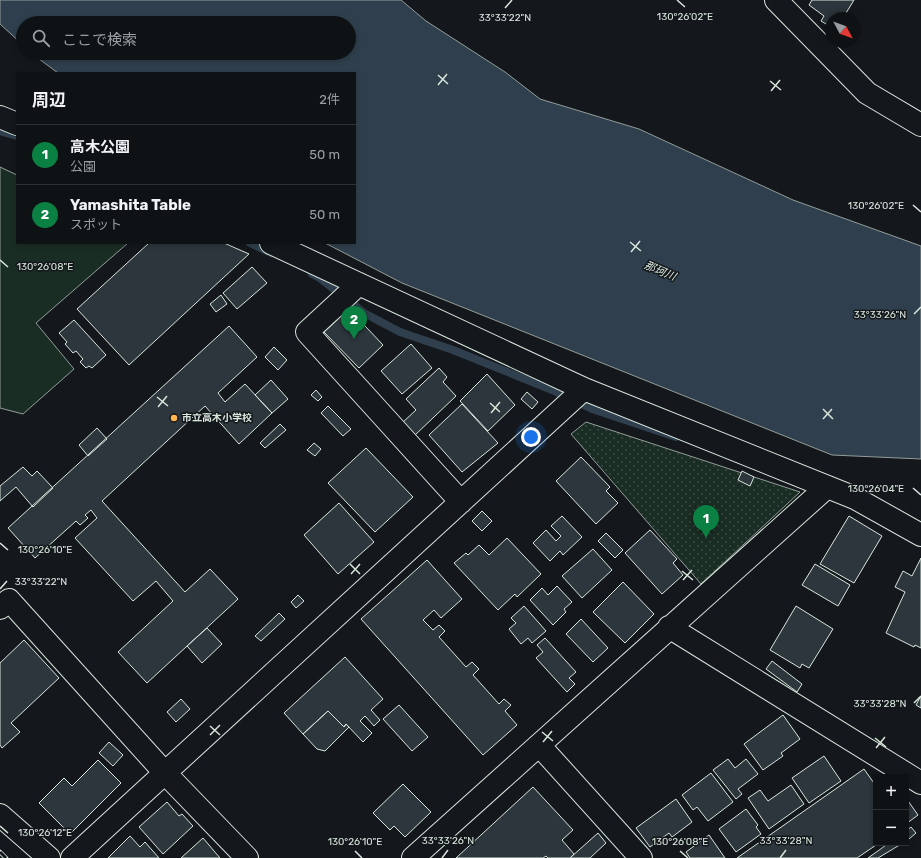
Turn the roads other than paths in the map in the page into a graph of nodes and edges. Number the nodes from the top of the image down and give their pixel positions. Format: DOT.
graph roads {
  1 [pos="776,0"];
  2 [pos="0,117"];
  3 [pos="16,124"];
  4 [pos="921,125"];
  5 [pos="273,244"];
  6 [pos="358,284"];
  7 [pos="584,390"];
  8 [pos="827,486"];
  9 [pos="461,502"];
  10 [pos="921,535"];
  11 [pos="0,608"];
  12 [pos="669,628"];
  13 [pos="539,745"];
  14 [pos="165,773"];
  15 [pos="921,783"];
  16 [pos="0,815"];
  17 [pos="49,858"];
  18 [pos="72,858"];
  19 [pos="247,858"];
  20 [pos="413,858"];
  21 [pos="641,858"];
  1 -- 4 [label="street"];
  2 -- 3 [label="street"];
  5 -- 6 [label="street"];
  6 -- 7 [label="street"];
  6 -- 9 [label="street"];
  7 -- 8 [label="street"];
  7 -- 9 [label="street"];
  8 -- 10 [label="street"];
  8 -- 12 [label="street"];
  9 -- 14 [label="street"];
  11 -- 14 [label="street"];
  12 -- 13 [label="street"];
  12 -- 15 [label="street"];
  13 -- 20 [label="street"];
  13 -- 21 [label="street"];
  14 -- 18 [label="street"];
  14 -- 19 [label="street"];
  16 -- 17 [label="street"];
}
